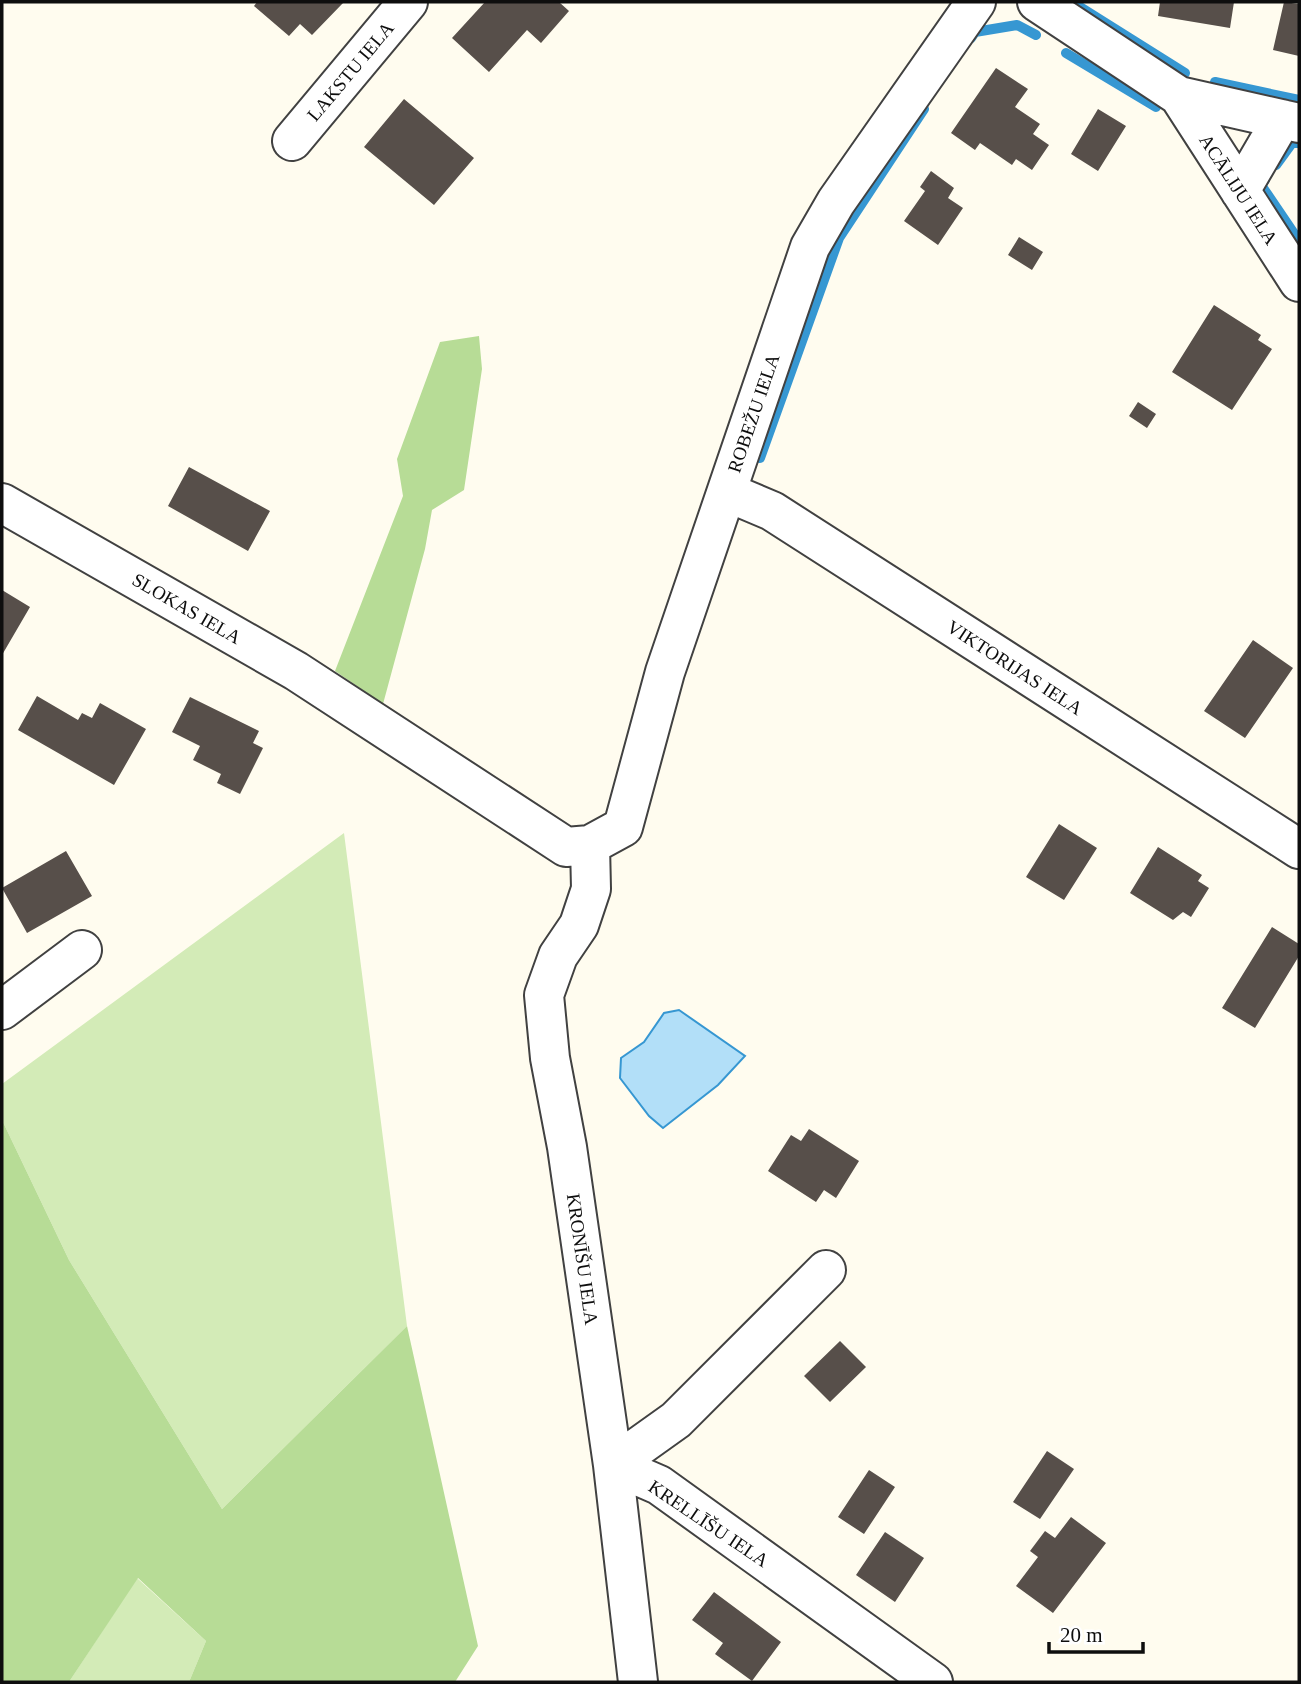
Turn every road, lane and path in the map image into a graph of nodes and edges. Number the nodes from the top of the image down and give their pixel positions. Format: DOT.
graph roads {
  1 [pos="408,2"];
  2 [pos="976,2"];
  3 [pos="1037,2"];
  4 [pos="1179,96"];
  5 [pos="1291,121"];
  6 [pos="292,141"];
  7 [pos="1240,191"];
  8 [pos="1299,282"];
  9 [pos="727,492"];
  10 [pos="2,503"];
  11 [pos="590,845"];
  12 [pos="1299,849"];
  13 [pos="82,950"];
  14 [pos="2,1010"];
  15 [pos="826,1270"];
  16 [pos="613,1465"];
  17 [pos="638,1682"];
  18 [pos="933,1682"];
  1 -- 6 [label="street, LAKSTU IELA"];
  2 -- 9 [label="street, ROBEŽU IELA"];
  3 -- 4 [label="street"];
  4 -- 5 [label="street"];
  4 -- 7 [label="street, ACĀLIJU IELA"];
  5 -- 7 [label="street"];
  7 -- 8 [label="street, ACĀLIJU IELA"];
  9 -- 11 [label="street, ROBEŽU IELA"];
  9 -- 12 [label="street, VIKTORIJAS IELA"];
  10 -- 11 [label="street, SLOKAS IELA"];
  11 -- 16 [label="street, KRONĪŠU IELA"];
  13 -- 14 [label="street"];
  15 -- 16 [label="street"];
  16 -- 17 [label="street, KRONĪŠU IELA"];
  16 -- 18 [label="street, KRELLĪŠU IELA"];
}
